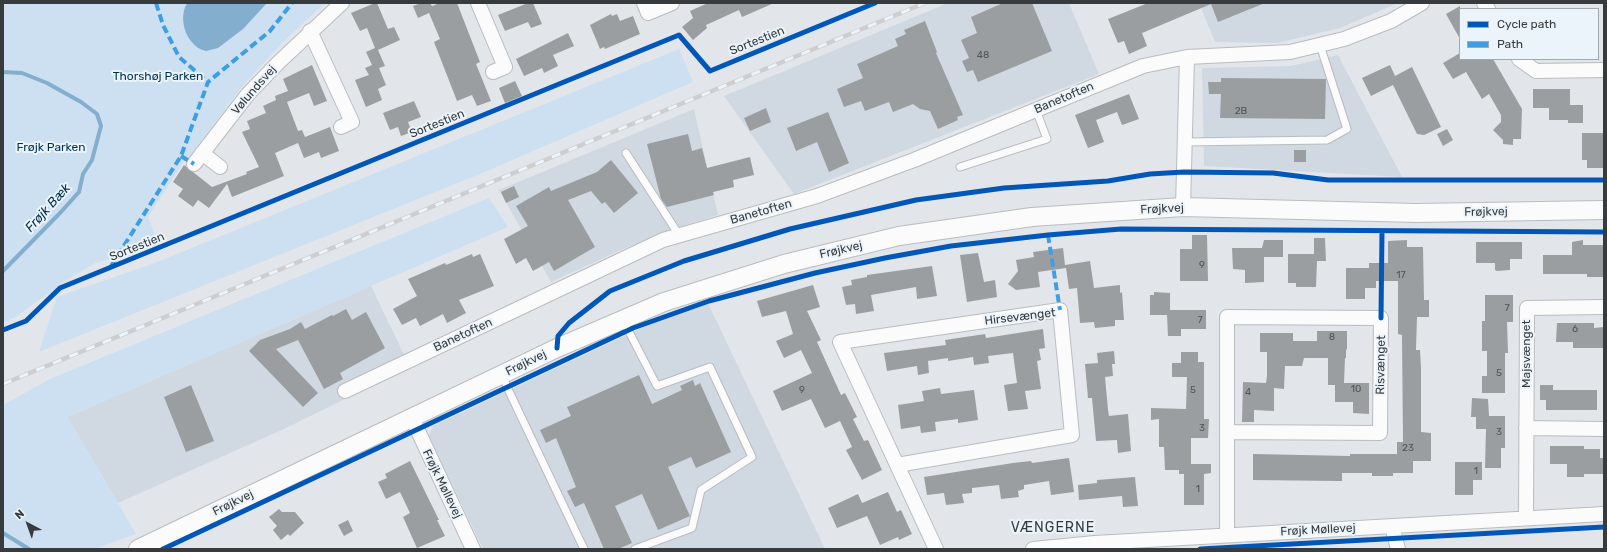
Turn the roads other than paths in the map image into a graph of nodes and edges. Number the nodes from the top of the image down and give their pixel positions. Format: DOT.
graph roads {
  1 [pos="342,3"];
  2 [pos="478,3"];
  3 [pos="644,3"];
  4 [pos="672,3"];
  5 [pos="1415,5"];
  6 [pos="310,31"];
  7 [pos="1320,45"];
  8 [pos="1187,57"];
  9 [pos="1520,60"];
  10 [pos="1604,70"];
  11 [pos="493,72"];
  12 [pos="1036,110"];
  13 [pos="341,127"];
  14 [pos="1184,142"];
  15 [pos="626,153"];
  16 [pos="220,167"];
  17 [pos="960,167"];
  18 [pos="1183,207"];
  19 [pos="1604,210"];
  20 [pos="679,235"];
  21 [pos="1604,307"];
  22 [pos="623,320"];
  23 [pos="503,374"];
  24 [pos="346,391"];
  25 [pos="412,418"];
  26 [pos="1526,428"];
  27 [pos="1604,429"];
  28 [pos="1227,432"];
  29 [pos="897,465"];
  30 [pos="1604,514"];
  31 [pos="1526,518"];
  32 [pos="1392,526"];
  33 [pos="1227,535"];
  34 [pos="1096,546"];
  35 [pos="138,549"];
  36 [pos="473,549"];
  37 [pos="584,549"];
  38 [pos="636,549"];
  39 [pos="936,549"];
  40 [pos="1033,549"];
  41 [pos="1398,549"];
  1 -- 6 [label="street, Vølundsvej"];
  2 -- 11 [label="street"];
  3 -- 4 [label="street"];
  5 -- 7 [label="street, Banetoften"];
  6 -- 13 [label="street"];
  6 -- 16 [label="street, Vølundsvej"];
  7 -- 8 [label="street, Banetoften"];
  7 -- 14 [label="lane"];
  8 -- 12 [label="street, Banetoften"];
  8 -- 14 [label="street"];
  9 -- 10 [label="street"];
  12 -- 17 [label="lane"];
  12 -- 20 [label="street, Banetoften"];
  14 -- 18 [label="street"];
  15 -- 20 [label="lane"];
  18 -- 19 [label="street, Frøjkvej"];
  18 -- 22 [label="street, Frøjkvej"];
  20 -- 24 [label="street, Banetoften"];
  21 -- 26 [label="street, Majsvænget"];
  22 -- 23 [label="street, Frøjkvej"];
  22 -- 38 [label="lane"];
  23 -- 25 [label="street, Frøjkvej"];
  23 -- 37 [label="lane"];
  25 -- 35 [label="street, Frøjkvej"];
  25 -- 36 [label="street, Frøjk Møllevej"];
  26 -- 27 [label="street"];
  26 -- 31 [label="street, Majsvænget"];
  28 -- 28 [label="street, Risvænget"];
  28 -- 33 [label="street, Risvænget"];
  29 -- 29 [label="street, Hirsevænget"];
  29 -- 39 [label="street, Hirsevænget"];
  30 -- 31 [label="street, Frøjk Møllevej"];
  31 -- 32 [label="street, Frøjk Møllevej"];
  32 -- 33 [label="street, Frøjk Møllevej"];
  32 -- 41 [label="street"];
  33 -- 34 [label="street, Frøjk Møllevej"];
  34 -- 40 [label="street, Frøjk Møllevej"];
}
